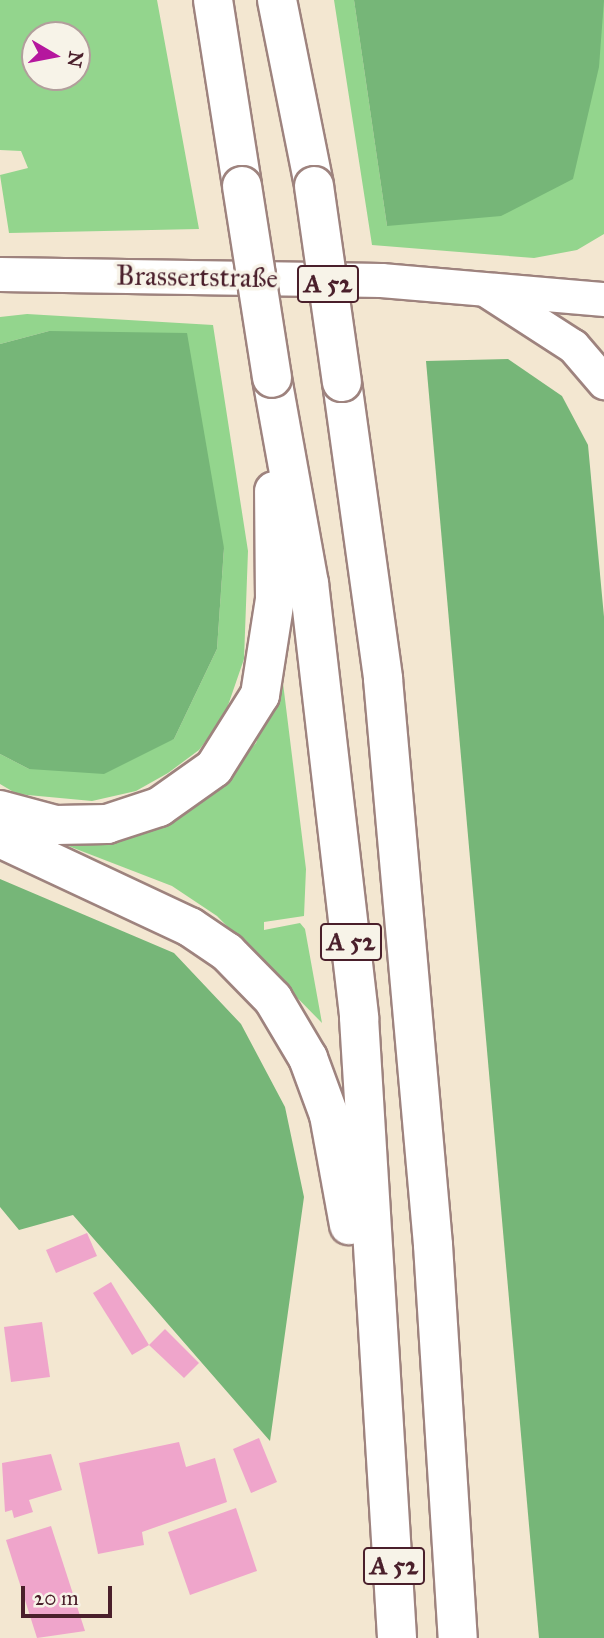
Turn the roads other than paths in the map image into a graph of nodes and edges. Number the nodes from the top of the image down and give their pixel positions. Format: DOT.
graph roads {
  1 [pos="213,0"];
  2 [pos="277,0"];
  3 [pos="291,0"];
  4 [pos="298,89"];
  5 [pos="0,274"];
  6 [pos="478,285"];
  7 [pos="604,299"];
  8 [pos="604,382"];
  9 [pos="273,386"];
  10 [pos="0,810"];
  11 [pos="0,838"];
  12 [pos="390,1494"];
  13 [pos="397,1638"];
  14 [pos="458,1638"];
  1 -- 9 [label="highway, A 52, bridge"];
  2 -- 4 [label="highway, A 52"];
  3 -- 4 [label="highway"];
  4 -- 14 [label="highway, A 52, bridge"];
  5 -- 6 [label="main road, Brassertstraße"];
  6 -- 7 [label="main road, Brassertstraße"];
  6 -- 8 [label="main road"];
  9 -- 10 [label="highway"];
  9 -- 12 [label="highway, A 52"];
  11 -- 12 [label="highway"];
  12 -- 13 [label="highway, A 52"];
}
